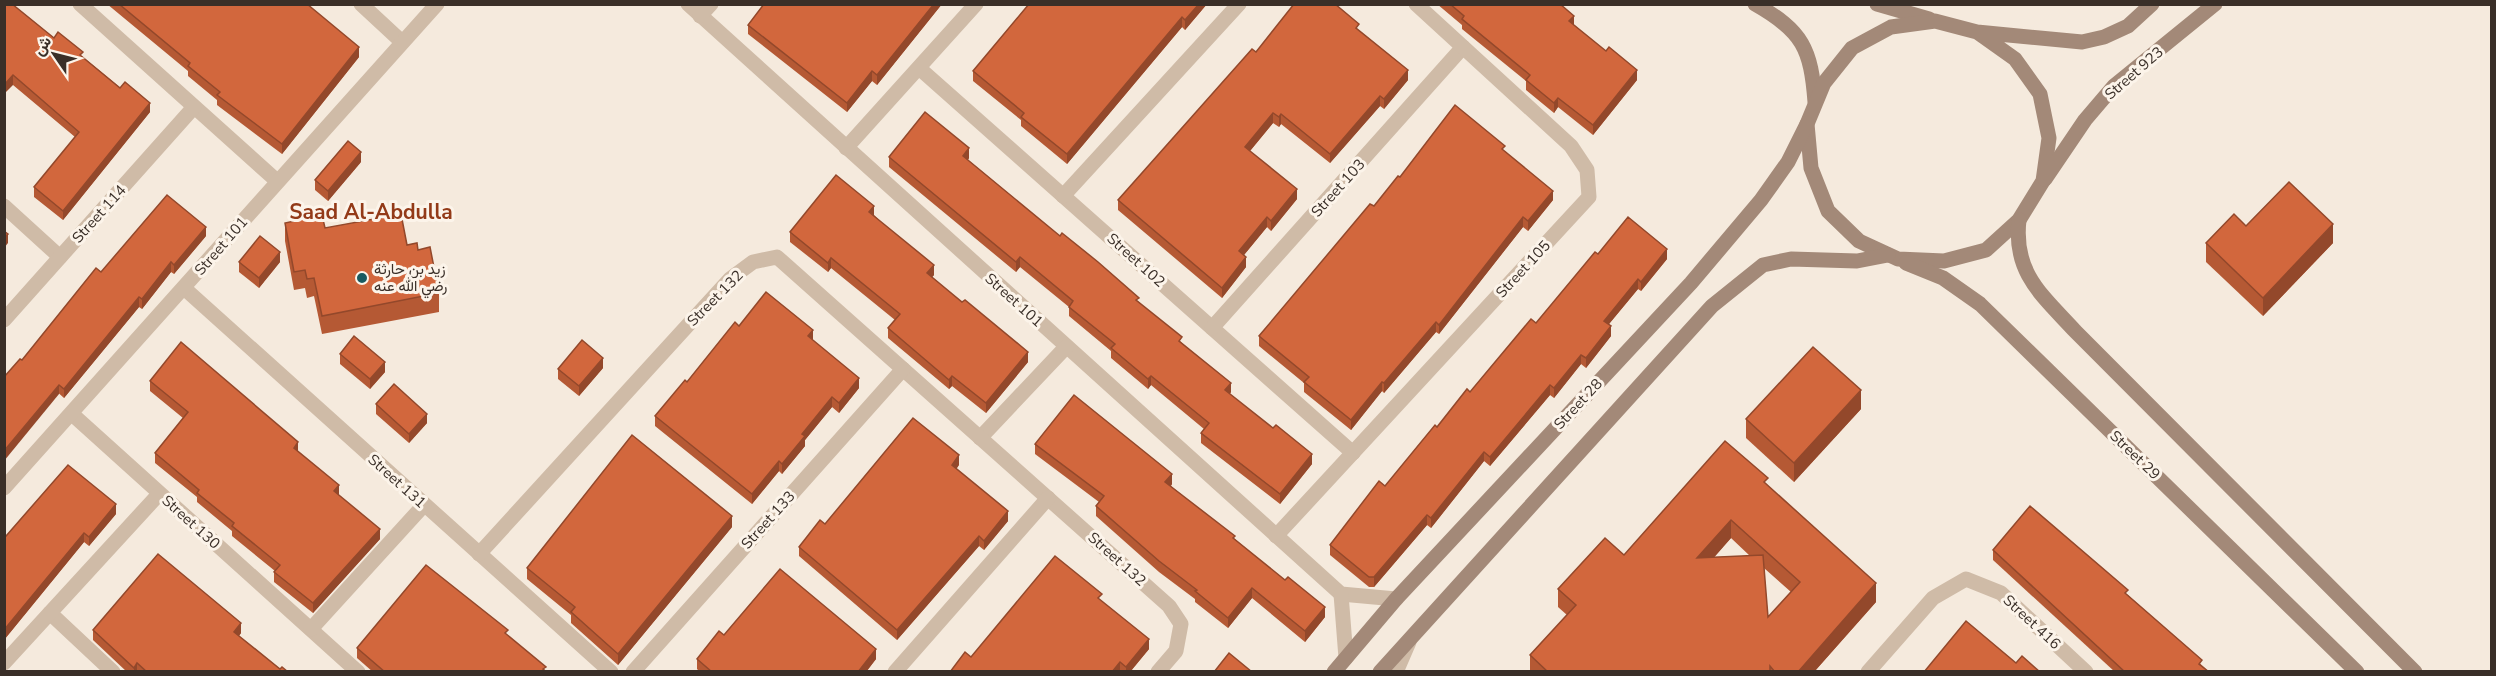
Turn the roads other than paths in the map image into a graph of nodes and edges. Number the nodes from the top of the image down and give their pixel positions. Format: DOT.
graph roads {
  1 [pos="80,4"];
  2 [pos="361,4"];
  3 [pos="437,4"];
  4 [pos="688,4"];
  5 [pos="976,4"];
  6 [pos="1239,4"];
  7 [pos="1416,4"];
  8 [pos="1755,4"];
  9 [pos="1877,4"];
  10 [pos="2152,4"];
  11 [pos="2215,4"];
  12 [pos="706,10"];
  13 [pos="1935,21"];
  14 [pos="1977,32"];
  15 [pos="402,42"];
  16 [pos="1463,47"];
  17 [pos="919,68"];
  18 [pos="1815,104"];
  19 [pos="194,107"];
  20 [pos="1807,124"];
  21 [pos="846,148"];
  22 [pos="278,181"];
  23 [pos="2043,181"];
  24 [pos="1063,195"];
  25 [pos="4,206"];
  26 [pos="2019,220"];
  27 [pos="60,257"];
  28 [pos="1893,257"];
  29 [pos="184,288"];
  30 [pos="4,320"];
  31 [pos="1212,328"];
  32 [pos="1066,347"];
  33 [pos="903,369"];
  34 [pos="72,414"];
  35 [pos="980,438"];
  36 [pos="1353,453"];
  37 [pos="4,488"];
  38 [pos="159,494"];
  39 [pos="1048,498"];
  40 [pos="424,505"];
  41 [pos="1276,536"];
  42 [pos="479,554"];
  43 [pos="1341,594"];
  44 [pos="1396,599"];
  45 [pos="50,613"];
  46 [pos="311,629"];
  47 [pos="1415,629"];
  48 [pos="2394,651"];
  49 [pos="1346,658"];
  50 [pos="4,663"];
  51 [pos="113,672"];
  52 [pos="358,672"];
  53 [pos="611,672"];
  54 [pos="633,672"];
  55 [pos="895,672"];
  56 [pos="1158,672"];
  57 [pos="1334,672"];
  58 [pos="1380,672"];
  59 [pos="1396,672"];
  60 [pos="1868,672"];
  61 [pos="2085,672"];
  62 [pos="2357,672"];
  63 [pos="2415,672"];
  64 [pos="2422,672"];
  1 -- 19 [label="street"];
  2 -- 15 [label="street"];
  3 -- 15 [label="street, Street 101"];
  4 -- 12 [label="street, Street 101"];
  5 -- 17 [label="street"];
  6 -- 24 [label="street"];
  7 -- 16 [label="street, Street 105"];
  8 -- 18 [label="main road"];
  9 -- 13 [label="main road"];
  10 -- 14 [label="main road"];
  11 -- 23 [label="main road, Street 923"];
  12 -- 21 [label="street, Street 101"];
  13 -- 14 [label="main road"];
  13 -- 18 [label="main road, Street 28"];
  14 -- 23 [label="main road"];
  15 -- 22 [label="street, Street 101"];
  16 -- 31 [label="street, Street 103"];
  16 -- 36 [label="street, Street 105"];
  17 -- 21 [label="street"];
  17 -- 24 [label="street, Street 102"];
  18 -- 20 [label="main road, Street 28"];
  19 -- 22 [label="street"];
  19 -- 27 [label="street, Street 114"];
  20 -- 28 [label="main road, Street 29"];
  20 -- 44 [label="main road, Street 28"];
  21 -- 32 [label="street, Street 101"];
  22 -- 29 [label="street, Street 101"];
  23 -- 26 [label="main road, Street 923"];
  24 -- 31 [label="street, Street 102"];
  25 -- 27 [label="street"];
  26 -- 28 [label="main road, Street 923"];
  26 -- 48 [label="main road"];
  27 -- 30 [label="street, Street 114"];
  28 -- 47 [label="main road"];
  28 -- 62 [label="main road, Street 29"];
  29 -- 34 [label="street, Street 101"];
  29 -- 40 [label="street, Street 131"];
  31 -- 36 [label="street, Street 102"];
  32 -- 35 [label="street"];
  32 -- 41 [label="street, Street 101"];
  33 -- 35 [label="street, Street 132"];
  33 -- 42 [label="street, Street 132"];
  33 -- 54 [label="street, Street 133"];
  34 -- 37 [label="street, Street 101"];
  34 -- 38 [label="street, Street 130"];
  35 -- 39 [label="street, Street 132"];
  36 -- 41 [label="street, Street 105"];
  38 -- 45 [label="street"];
  38 -- 46 [label="street, Street 130"];
  39 -- 55 [label="street"];
  39 -- 56 [label="street, Street 132"];
  40 -- 42 [label="street, Street 131"];
  40 -- 46 [label="street"];
  41 -- 43 [label="street, Street 101"];
  42 -- 53 [label="street, Street 131"];
  43 -- 44 [label="street"];
  43 -- 49 [label="street"];
  44 -- 49 [label="main road, Street 28"];
  45 -- 50 [label="street"];
  45 -- 51 [label="street"];
  46 -- 52 [label="street, Street 130"];
  47 -- 58 [label="main road"];
  47 -- 59 [label="street"];
  48 -- 63 [label="main road"];
  48 -- 64 [label="main road"];
  49 -- 57 [label="main road, Street 28"];
  60 -- 61 [label="street, Street 416"];
}
